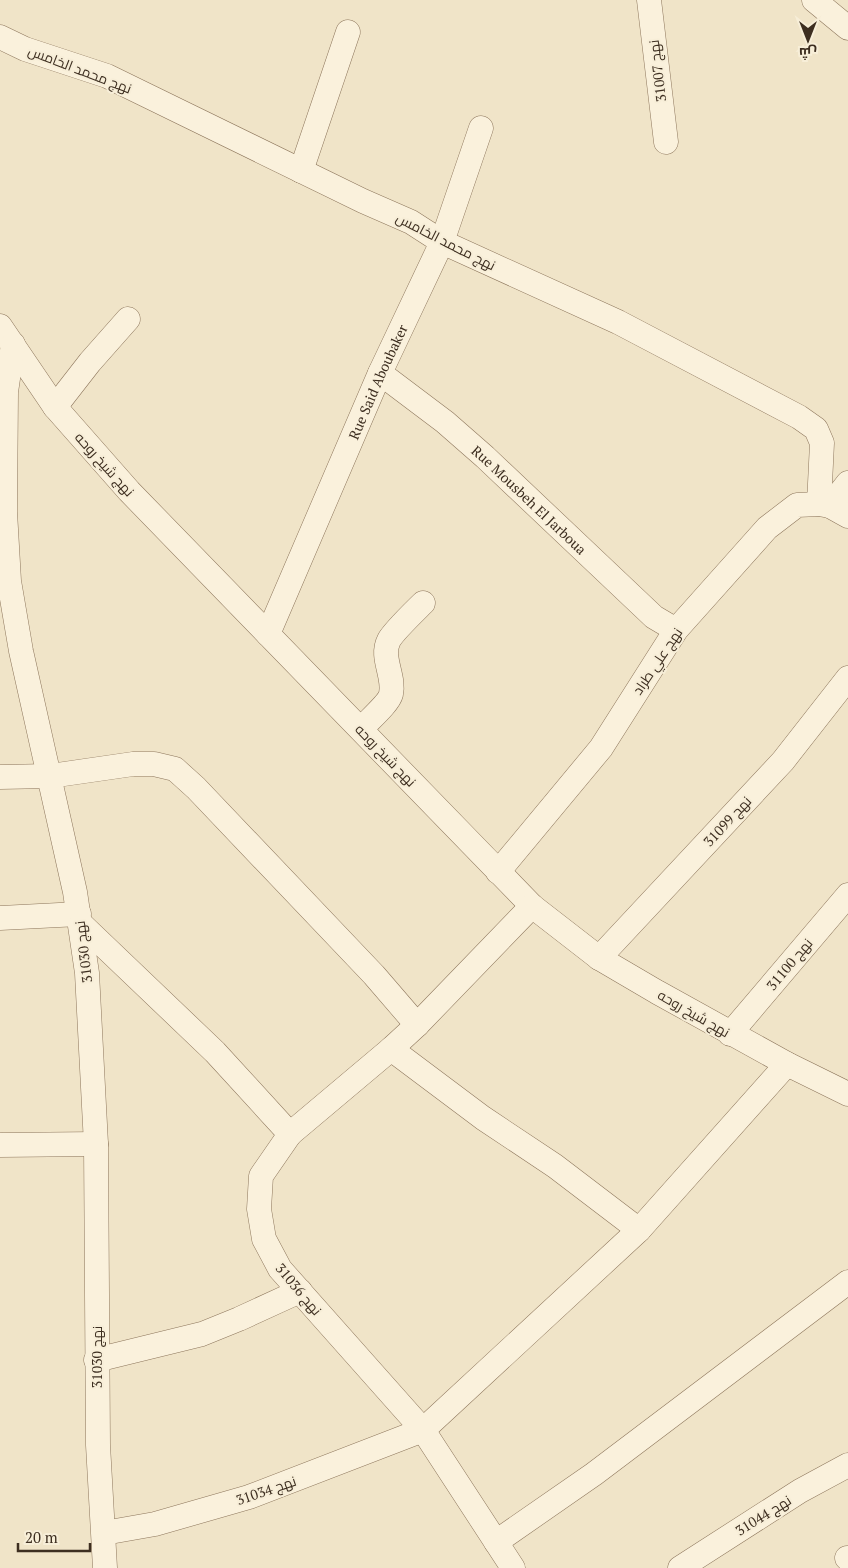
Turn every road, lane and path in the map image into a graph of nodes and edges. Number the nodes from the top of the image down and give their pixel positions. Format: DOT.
graph roads {
  1 [pos="649,0"];
  2 [pos="814,0"];
  3 [pos="848,28"];
  4 [pos="348,32"];
  5 [pos="0,37"];
  6 [pos="481,128"];
  7 [pos="666,142"];
  8 [pos="301,171"];
  9 [pos="442,242"];
  10 [pos="128,319"];
  11 [pos="7,335"];
  12 [pos="380,374"];
  13 [pos="54,407"];
  14 [pos="848,483"];
  15 [pos="833,509"];
  16 [pos="3,511"];
  17 [pos="423,603"];
  18 [pos="676,630"];
  19 [pos="268,634"];
  20 [pos="848,678"];
  21 [pos="361,729"];
  22 [pos="50,776"];
  23 [pos="0,777"];
  24 [pos="498,872"];
  25 [pos="848,895"];
  26 [pos="532,906"];
  27 [pos="0,918"];
  28 [pos="80,919"];
  29 [pos="600,958"];
  30 [pos="416,1025"];
  31 [pos="730,1034"];
  32 [pos="391,1048"];
  33 [pos="787,1064"];
  34 [pos="848,1094"];
  35 [pos="290,1134"];
  36 [pos="96,1144"];
  37 [pos="0,1145"];
  38 [pos="639,1230"];
  39 [pos="848,1282"];
  40 [pos="300,1291"];
  41 [pos="96,1360"];
  42 [pos="423,1430"];
  43 [pos="848,1466"];
  44 [pos="104,1533"];
  45 [pos="496,1542"];
  46 [pos="105,1568"];
  47 [pos="513,1568"];
  48 [pos="680,1568"];
  1 -- 7 [label="street, نهج 31007"];
  2 -- 3 [label="street"];
  4 -- 8 [label="street"];
  5 -- 8 [label="street, نهج محمد الخامس"];
  6 -- 9 [label="street, Rue Said Aboubaker"];
  8 -- 9 [label="street, نهج محمد الخامس"];
  9 -- 12 [label="street, Rue Said Aboubaker"];
  9 -- 15 [label="street, نهج محمد الخامس"];
  10 -- 13 [label="street"];
  11 -- 13 [label="street, نهج شيخ روحه"];
  11 -- 16 [label="street, نهج 31030"];
  12 -- 18 [label="street, Rue Mousbeh El Jarboua"];
  12 -- 19 [label="street, Rue Said Aboubaker"];
  13 -- 19 [label="street, نهج شيخ روحه"];
  14 -- 15 [label="street"];
  15 -- 18 [label="street, نهج علي طراد"];
  16 -- 22 [label="street, نهج 31030"];
  17 -- 21 [label="street"];
  18 -- 24 [label="street, نهج علي طراد"];
  19 -- 21 [label="street, نهج شيخ روحه"];
  20 -- 29 [label="street, نهج 31099"];
  21 -- 24 [label="street, نهج شيخ روحه"];
  22 -- 23 [label="street"];
  22 -- 28 [label="street, نهج 31030"];
  22 -- 30 [label="street"];
  24 -- 26 [label="street, نهج شيخ روحه"];
  25 -- 31 [label="street, نهج 31100"];
  26 -- 29 [label="street, نهج شيخ روحه"];
  26 -- 30 [label="street, نهج 31036"];
  27 -- 28 [label="street"];
  28 -- 35 [label="street"];
  28 -- 36 [label="street, نهج 31030"];
  29 -- 31 [label="street, نهج شيخ روحه"];
  30 -- 32 [label="street, نهج 31036"];
  31 -- 33 [label="street, نهج شيخ روحه"];
  32 -- 35 [label="street, نهج 31036"];
  32 -- 38 [label="street"];
  33 -- 34 [label="street, نهج شيخ روحه"];
  33 -- 38 [label="street"];
  35 -- 40 [label="street, نهج 31036"];
  36 -- 37 [label="street"];
  36 -- 41 [label="street, نهج 31030"];
  38 -- 42 [label="street"];
  39 -- 45 [label="street"];
  40 -- 41 [label="street"];
  40 -- 42 [label="street, نهج 31036"];
  41 -- 44 [label="street, نهج 31030"];
  42 -- 44 [label="street, نهج 31034"];
  42 -- 45 [label="street, نهج 31036"];
  43 -- 48 [label="street, نهج 31044"];
  44 -- 46 [label="street, نهج 31030"];
  45 -- 47 [label="street, نهج 31036"];
}
